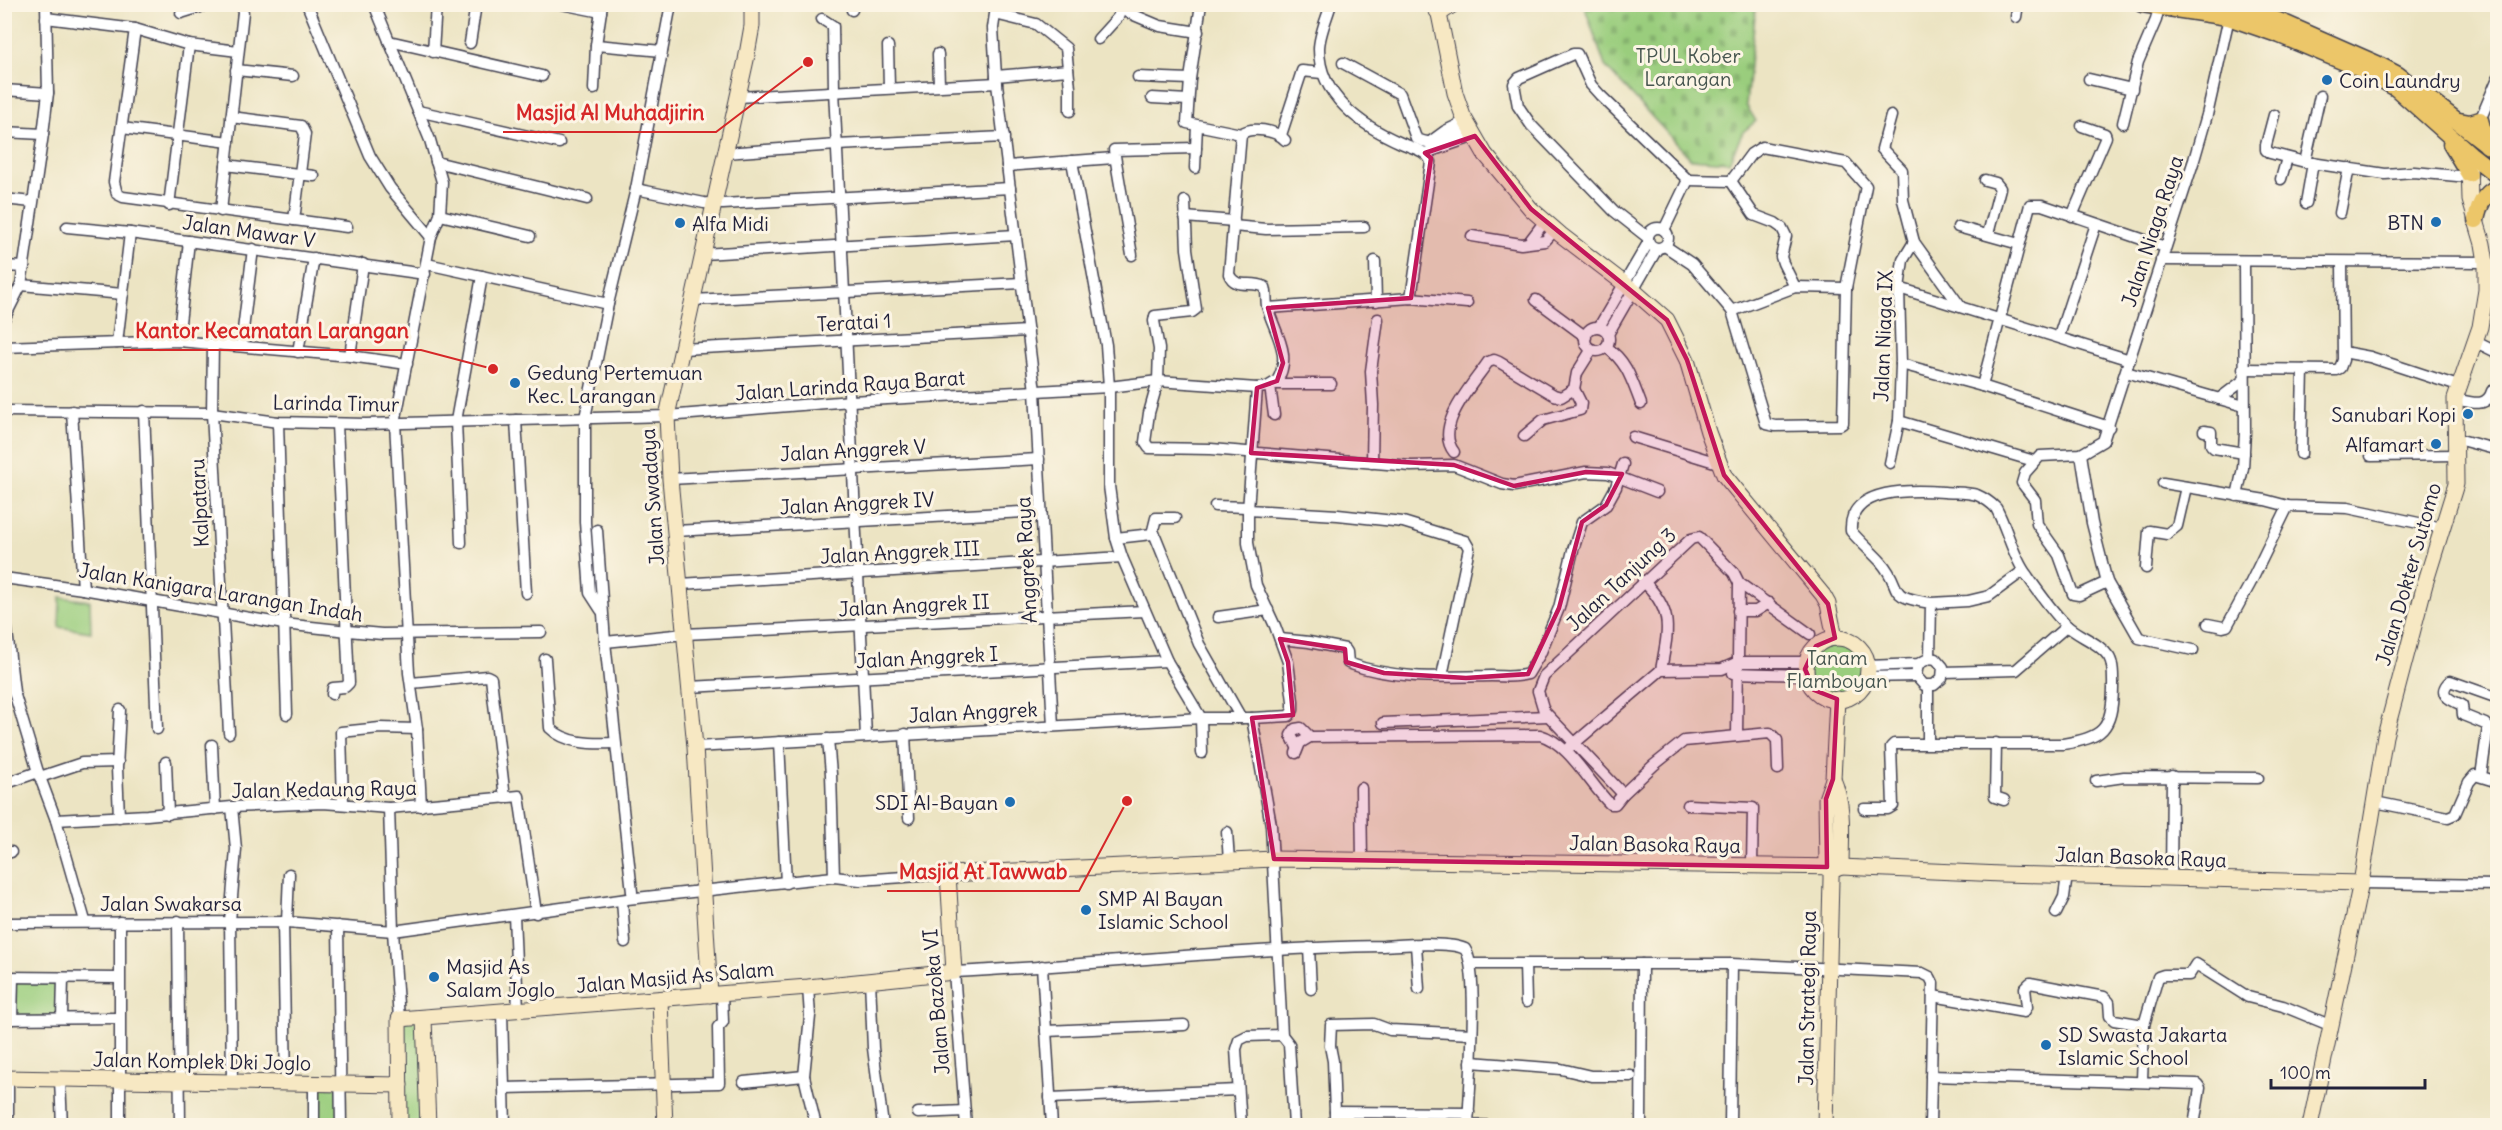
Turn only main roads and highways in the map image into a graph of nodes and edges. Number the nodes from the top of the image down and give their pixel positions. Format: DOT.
graph roads {
  1 [pos="2142,4"];
  2 [pos="2225,9"];
  3 [pos="2448,125"];
  4 [pos="2485,139"];
  5 [pos="2468,176"];
  6 [pos="2498,176"];
  7 [pos="2498,188"];
  8 [pos="2476,220"];
  1 -- 2 [label="main road"];
  2 -- 3 [label="main road"];
  3 -- 4 [label="main road"];
  3 -- 5 [label="main road"];
  3 -- 6 [label="main road"];
  7 -- 8 [label="main road"];
}
